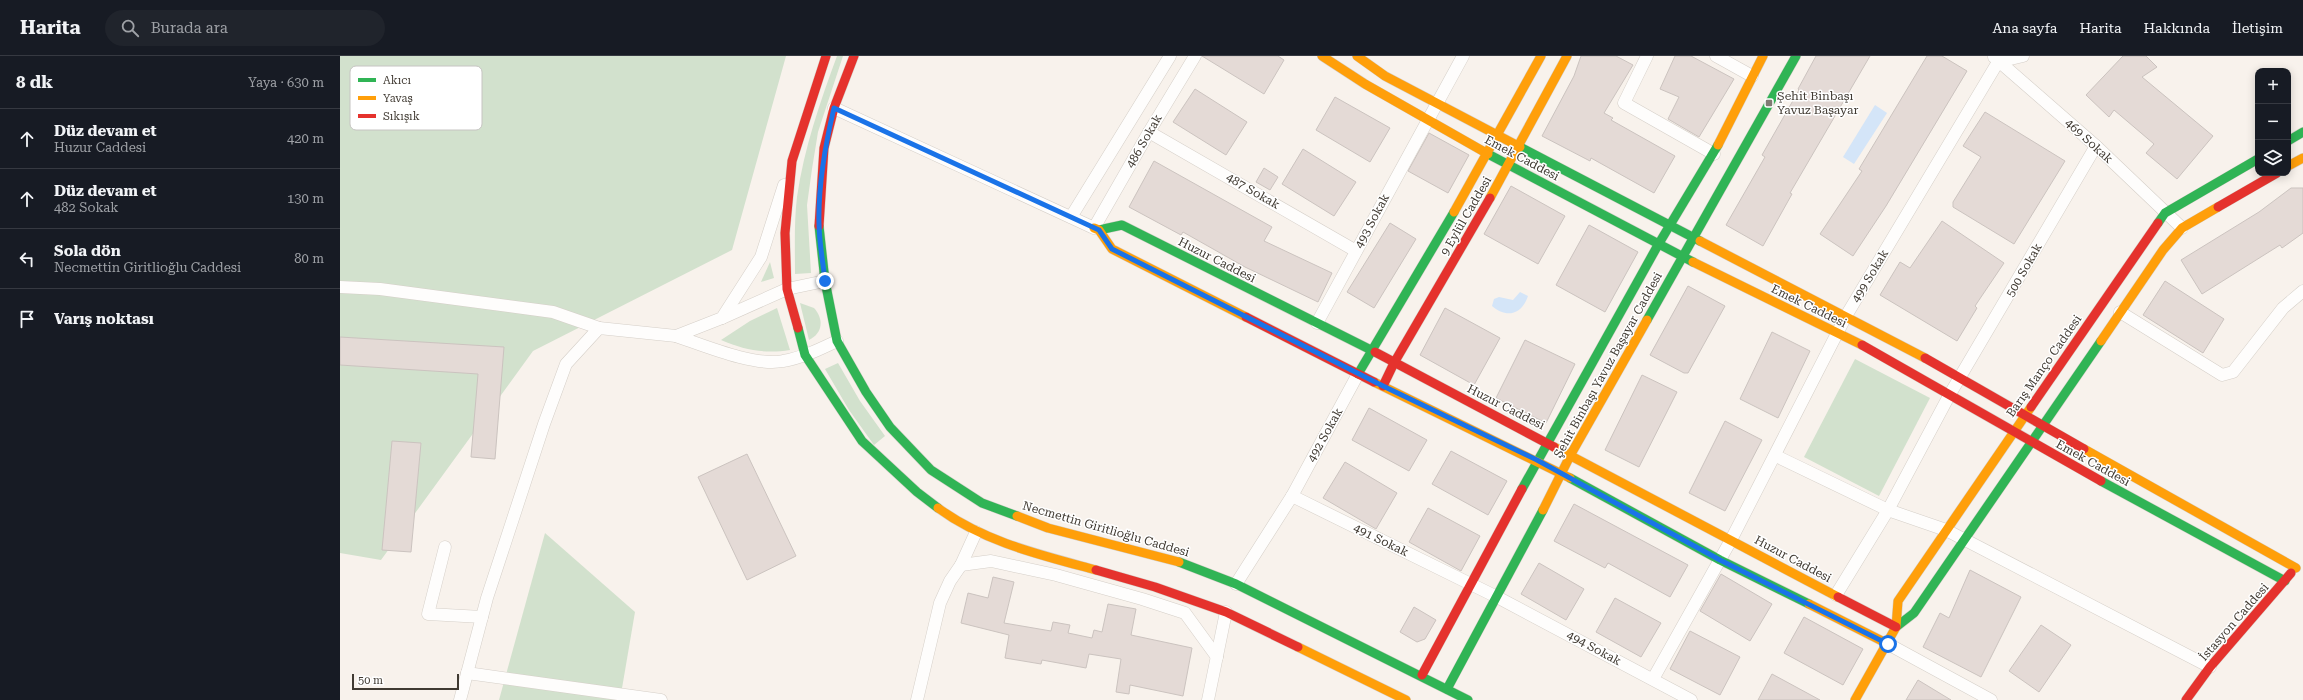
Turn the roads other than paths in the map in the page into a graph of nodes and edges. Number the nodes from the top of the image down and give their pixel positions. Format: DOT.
graph roads {
  1 [pos="826,56"];
  2 [pos="854,56"];
  3 [pos="1170,56"];
  4 [pos="1195,56"];
  5 [pos="1322,56"];
  6 [pos="1357,56"];
  7 [pos="1463,56"];
  8 [pos="1542,56"];
  9 [pos="1568,56"];
  10 [pos="1647,56"];
  11 [pos="1716,56"];
  12 [pos="1763,56"];
  13 [pos="1796,56"];
  14 [pos="2023,56"];
  15 [pos="1996,59"];
  16 [pos="1752,76"];
  17 [pos="1436,103"];
  18 [pos="834,108"];
  19 [pos="1428,119"];
  20 [pos="1149,132"];
  21 [pos="2303,132"];
  22 [pos="1499,135"];
  23 [pos="2290,140"];
  24 [pos="1520,146"];
  25 [pos="2096,146"];
  26 [pos="1488,154"];
  27 [pos="1714,154"];
  28 [pos="2303,158"];
  29 [pos="792,161"];
  30 [pos="2255,161"];
  31 [pos="2291,164"];
  32 [pos="1510,165"];
  33 [pos="2272,176"];
  34 [pos="2165,213"];
  35 [pos="1071,217"];
  36 [pos="1670,226"];
  37 [pos="2182,228"];
  38 [pos="1097,229"];
  39 [pos="1693,238"];
  40 [pos="1658,245"];
  41 [pos="1356,250"];
  42 [pos="1682,257"];
  43 [pos="825,281"];
  44 [pos="340,287"];
  45 [pos="787,289"];
  46 [pos="2303,291"];
  47 [pos="2120,312"];
  48 [pos="1846,316"];
  49 [pos="722,318"];
  50 [pos="1317,323"];
  51 [pos="600,328"];
  52 [pos="1839,333"];
  53 [pos="676,336"];
  54 [pos="837,341"];
  55 [pos="1373,351"];
  56 [pos="805,355"];
  57 [pos="1394,363"];
  58 [pos="1358,374"];
  59 [pos="1961,377"];
  60 [pos="1383,386"];
  61 [pos="1950,394"];
  62 [pos="2024,415"];
  63 [pos="2043,426"];
  64 [pos="2014,431"];
  65 [pos="2032,442"];
  66 [pos="1548,443"];
  67 [pos="1571,454"];
  68 [pos="1776,456"];
  69 [pos="1537,460"];
  70 [pos="1563,473"];
  71 [pos="1292,496"];
  72 [pos="1888,510"];
  73 [pos="1946,530"];
  74 [pos="976,532"];
  75 [pos="1731,540"];
  76 [pos="1965,540"];
  77 [pos="445,547"];
  78 [pos="1720,560"];
  79 [pos="2299,565"];
  80 [pos="961,566"];
  81 [pos="2285,581"];
  82 [pos="1236,584"];
  83 [pos="1470,584"];
  84 [pos="1836,595"];
  85 [pos="1497,597"];
  86 [pos="1226,612"];
  87 [pos="482,617"];
  88 [pos="1896,627"];
  89 [pos="1888,644"];
  90 [pos="1217,657"];
  91 [pos="2210,667"];
  92 [pos="467,673"];
  93 [pos="1422,675"];
  94 [pos="1653,679"];
  95 [pos="1446,689"];
  96 [pos="460,700"];
  97 [pos="661,700"];
  98 [pos="917,700"];
  99 [pos="1208,700"];
  100 [pos="1406,700"];
  101 [pos="1468,700"];
  102 [pos="1691,700"];
  103 [pos="1855,700"];
  104 [pos="1991,700"];
  105 [pos="2186,700"];
  1 -- 29 [label="street"];
  2 -- 18 [label="street, Necmettin Giritlioğlu Caddesi"];
  3 -- 35 [label="street, 486 Sokak"];
  4 -- 20 [label="street, 486 Sokak"];
  5 -- 19 [label="street, Emek Caddesi"];
  6 -- 17 [label="street, Emek Caddesi"];
  7 -- 17 [label="street, 493 Sokak"];
  8 -- 22 [label="street, 9 Eylül Caddesi"];
  9 -- 24 [label="street, 9 Eylül Caddesi"];
  10 -- 27 [label="street"];
  11 -- 16 [label="street"];
  12 -- 16 [label="street, Şehit Binbaşı Yavuz Başayar Caddesi"];
  13 -- 39 [label="street, Şehit Binbaşı Yavuz Başayar Caddesi"];
  14 -- 15 [label="street"];
  15 -- 25 [label="street, 469 Sokak"];
  15 -- 48 [label="street, 499 Sokak"];
  16 -- 27 [label="street, Şehit Binbaşı Yavuz Başayar Caddesi"];
  17 -- 19 [label="street, 493 Sokak"];
  17 -- 22 [label="street, Emek Caddesi"];
  18 -- 35 [label="street"];
  18 -- 43 [label="street, Necmettin Giritlioğlu Caddesi"];
  19 -- 26 [label="street, Emek Caddesi"];
  19 -- 41 [label="street, 493 Sokak"];
  20 -- 38 [label="street, 486 Sokak"];
  20 -- 41 [label="street, 487 Sokak"];
  21 -- 23 [label="street"];
  22 -- 24 [label="street, Emek Caddesi"];
  22 -- 26 [label="street, 9 Eylül Caddesi"];
  24 -- 32 [label="street, 9 Eylül Caddesi"];
  24 -- 36 [label="street, Emek Caddesi"];
  25 -- 34 [label="street, 469 Sokak"];
  25 -- 59 [label="street, 500 Sokak"];
  26 -- 32 [label="street, Emek Caddesi"];
  26 -- 55 [label="street, 9 Eylül Caddesi"];
  27 -- 36 [label="street, Şehit Binbaşı Yavuz Başayar Caddesi"];
  28 -- 31 [label="street"];
  29 -- 45 [label="street"];
  29 -- 49 [label="street"];
  30 -- 34 [label="street, Barış Manço Caddesi"];
  32 -- 40 [label="street, Emek Caddesi"];
  32 -- 57 [label="street, 9 Eylül Caddesi"];
  33 -- 37 [label="street, Barış Manço Caddesi"];
  34 -- 37 [label="street, 469 Sokak"];
  34 -- 62 [label="street, Barış Manço Caddesi"];
  35 -- 38 [label="street"];
  36 -- 39 [label="street, Emek Caddesi"];
  36 -- 40 [label="street, Şehit Binbaşı Yavuz Başayar Caddesi"];
  37 -- 47 [label="street, Barış Manço Caddesi"];
  38 -- 50 [label="street, Huzur Caddesi"];
  38 -- 58 [label="street"];
  39 -- 42 [label="street, Şehit Binbaşı Yavuz Başayar Caddesi"];
  39 -- 48 [label="street, Emek Caddesi"];
  40 -- 42 [label="street, Emek Caddesi"];
  40 -- 66 [label="street, Şehit Binbaşı Yavuz Başayar Caddesi"];
  41 -- 50 [label="street, 493 Sokak"];
  42 -- 52 [label="street, Emek Caddesi"];
  42 -- 67 [label="street, Şehit Binbaşı Yavuz Başayar Caddesi"];
  43 -- 45 [label="street"];
  43 -- 54 [label="street, Necmettin Giritlioğlu Caddesi"];
  44 -- 51 [label="street"];
  45 -- 49 [label="street"];
  45 -- 56 [label="street"];
  46 -- 47 [label="street"];
  47 -- 63 [label="street, Barış Manço Caddesi"];
  48 -- 52 [label="street, 499 Sokak"];
  48 -- 59 [label="street, Emek Caddesi"];
  49 -- 53 [label="street"];
  50 -- 55 [label="street, Huzur Caddesi"];
  51 -- 53 [label="street"];
  51 -- 87 [label="street"];
  52 -- 61 [label="street, Emek Caddesi"];
  52 -- 68 [label="street, 499 Sokak"];
  53 -- 56 [label="street"];
  54 -- 56 [label="street"];
  54 -- 82 [label="street, Necmettin Giritlioğlu Caddesi"];
  55 -- 57 [label="street, Huzur Caddesi"];
  55 -- 58 [label="street, 9 Eylül Caddesi"];
  56 -- 74 [label="street"];
  57 -- 60 [label="street, 9 Eylül Caddesi"];
  57 -- 66 [label="street, Huzur Caddesi"];
  58 -- 60 [label="street"];
  58 -- 71 [label="street, 492 Sokak"];
  59 -- 61 [label="street, 500 Sokak"];
  59 -- 62 [label="street, Emek Caddesi"];
  60 -- 69 [label="street"];
  61 -- 64 [label="street, Emek Caddesi"];
  61 -- 72 [label="street, 500 Sokak"];
  62 -- 63 [label="street, Emek Caddesi"];
  62 -- 64 [label="street, Barış Manço Caddesi"];
  63 -- 65 [label="street, Barış Manço Caddesi"];
  63 -- 79 [label="street, Emek Caddesi"];
  64 -- 65 [label="street, Emek Caddesi"];
  64 -- 73 [label="street, Barış Manço Caddesi"];
  65 -- 76 [label="street, Barış Manço Caddesi"];
  65 -- 81 [label="street, Emek Caddesi"];
  66 -- 67 [label="street, Huzur Caddesi"];
  66 -- 69 [label="street, Şehit Binbaşı Yavuz Başayar Caddesi"];
  67 -- 70 [label="street, Şehit Binbaşı Yavuz Başayar Caddesi"];
  67 -- 75 [label="street, Huzur Caddesi"];
  68 -- 72 [label="street"];
  68 -- 75 [label="street, 499 Sokak"];
  69 -- 70 [label="street"];
  69 -- 83 [label="street, Şehit Binbaşı Yavuz Başayar Caddesi"];
  70 -- 78 [label="street"];
  70 -- 85 [label="street, Şehit Binbaşı Yavuz Başayar Caddesi"];
  71 -- 82 [label="street, 492 Sokak"];
  71 -- 83 [label="street, 491 Sokak"];
  72 -- 73 [label="street"];
  72 -- 84 [label="street, 500 Sokak"];
  73 -- 76 [label="street"];
  73 -- 88 [label="street, Barış Manço Caddesi"];
  74 -- 80 [label="street"];
  74 -- 86 [label="street"];
  75 -- 78 [label="street, 499 Sokak"];
  75 -- 84 [label="street, Huzur Caddesi"];
  76 -- 88 [label="street, Barış Manço Caddesi"];
  76 -- 91 [label="street"];
  77 -- 87 [label="street"];
  78 -- 89 [label="street"];
  78 -- 94 [label="street, 499 Sokak"];
  79 -- 81 [label="street, İstasyon Caddesi"];
  80 -- 90 [label="street"];
  80 -- 98 [label="street"];
  81 -- 91 [label="street, İstasyon Caddesi"];
  82 -- 93 [label="street, Necmettin Giritlioğlu Caddesi"];
  83 -- 85 [label="street, 491 Sokak"];
  83 -- 93 [label="street, Şehit Binbaşı Yavuz Başayar Caddesi"];
  84 -- 88 [label="street, Huzur Caddesi"];
  85 -- 94 [label="street, 494 Sokak"];
  85 -- 95 [label="street, Şehit Binbaşı Yavuz Başayar Caddesi"];
  86 -- 90 [label="street"];
  86 -- 100 [label="street"];
  87 -- 92 [label="street"];
  88 -- 89 [label="street, Barış Manço Caddesi"];
  89 -- 103 [label="street, Barış Manço Caddesi"];
  89 -- 104 [label="street"];
  90 -- 99 [label="street"];
  91 -- 105 [label="street, İstasyon Caddesi"];
  92 -- 96 [label="street"];
  92 -- 97 [label="street"];
  93 -- 95 [label="street, Necmettin Giritlioğlu Caddesi"];
  94 -- 102 [label="street, 494 Sokak"];
  95 -- 101 [label="street, Necmettin Giritlioğlu Caddesi"];
}
